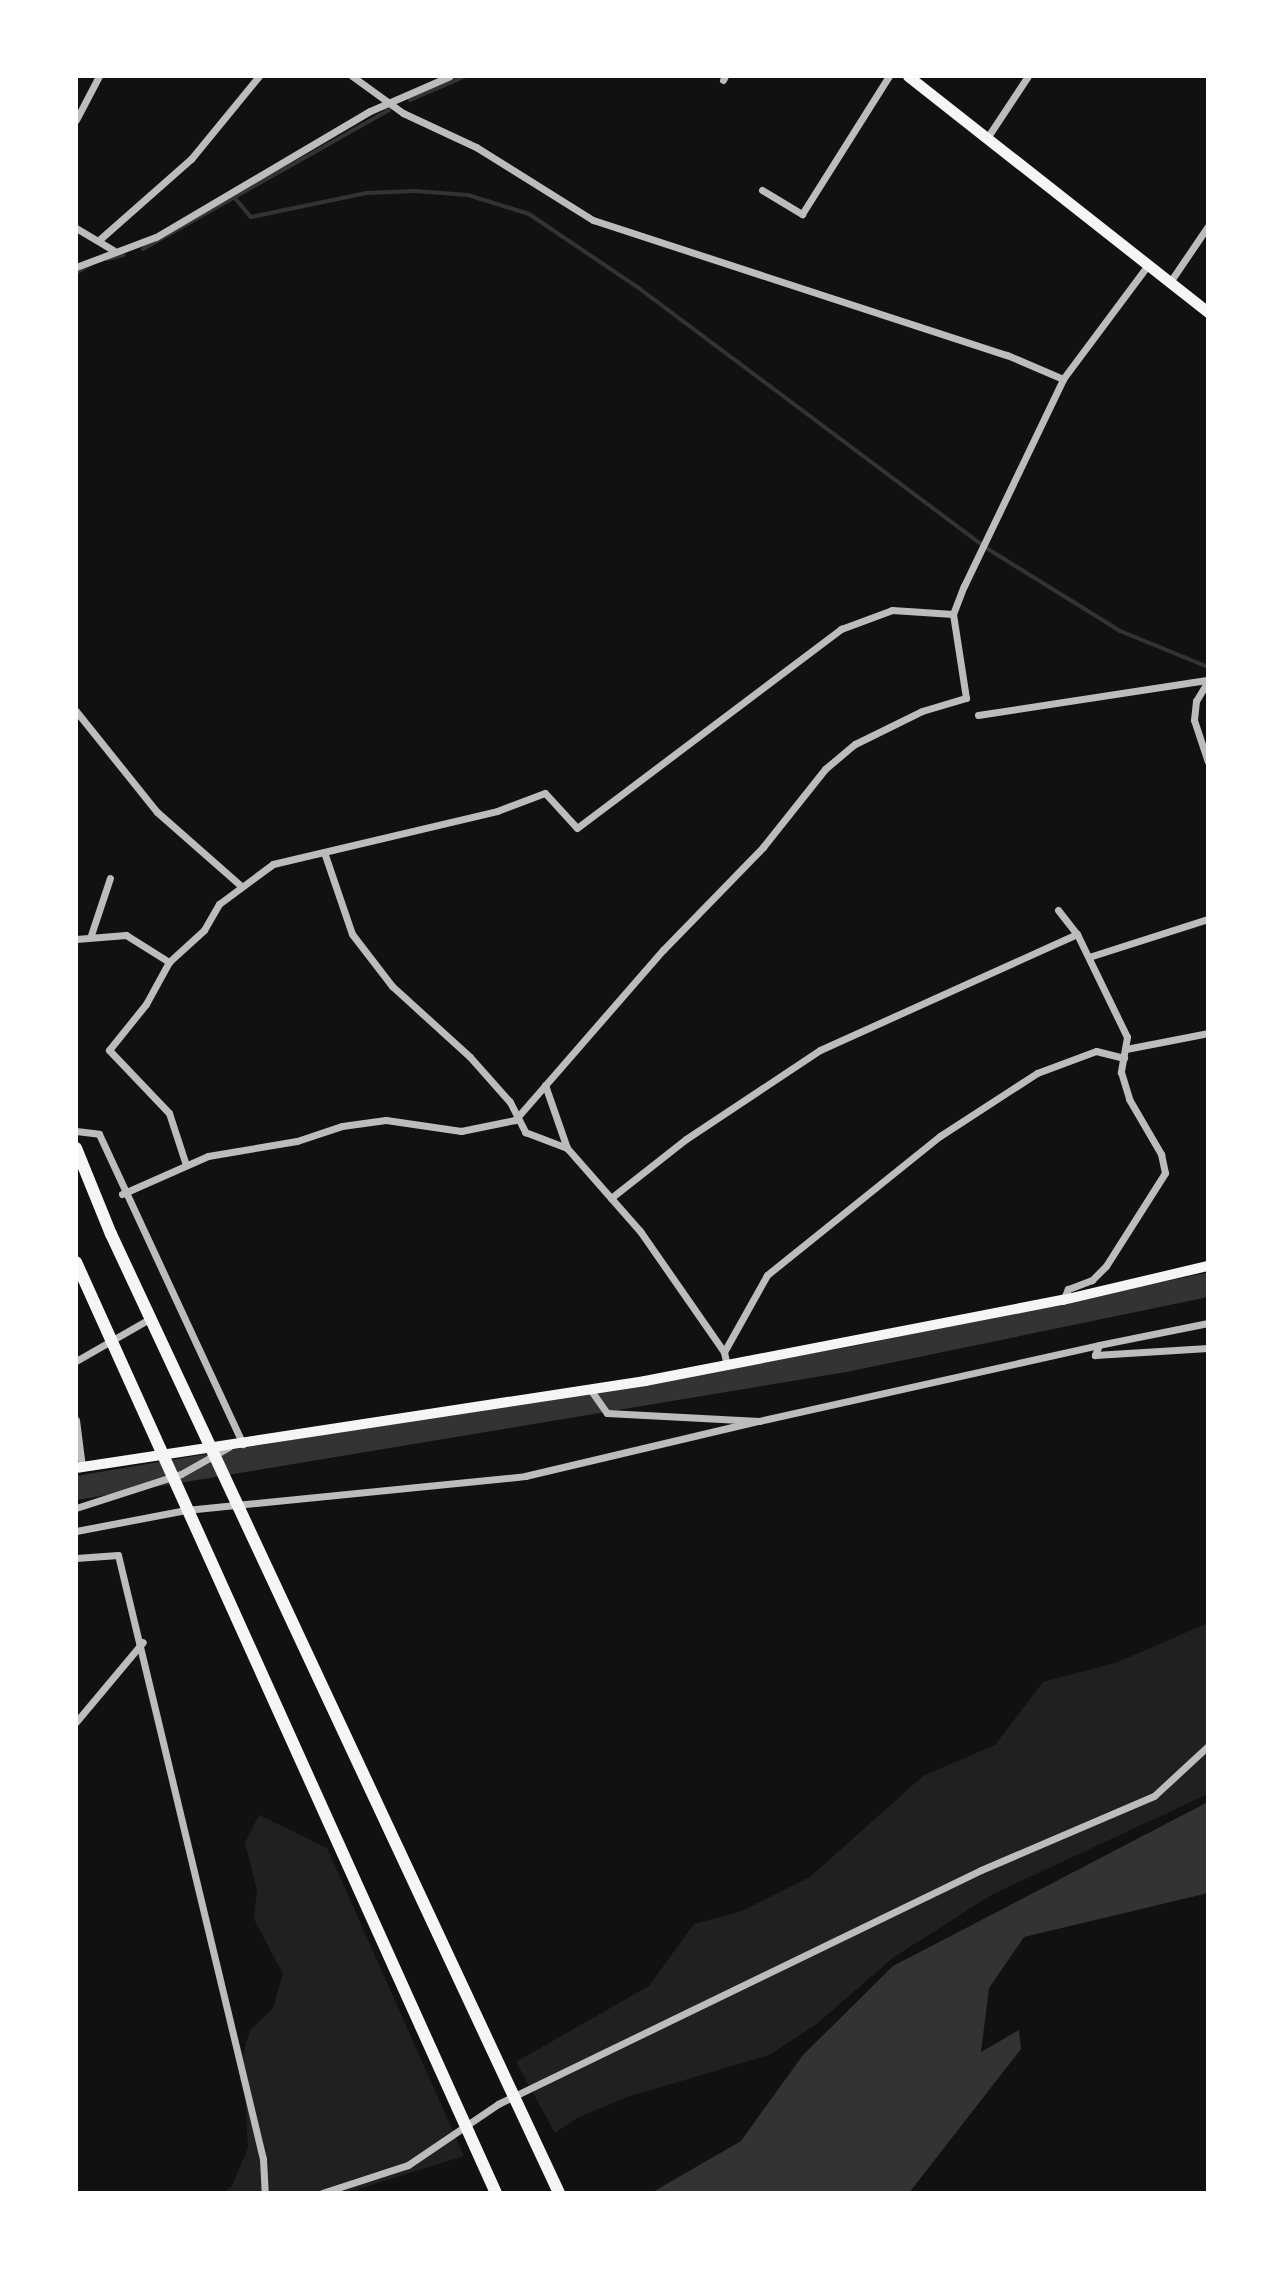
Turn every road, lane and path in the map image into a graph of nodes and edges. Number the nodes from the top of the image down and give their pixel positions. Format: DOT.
graph roads {
  1 [pos="99,76"];
  2 [pos="259,76"];
  3 [pos="352,76"];
  4 [pos="450,76"];
  5 [pos="889,76"];
  6 [pos="908,76"];
  7 [pos="1028,76"];
  8 [pos="391,103"];
  9 [pos="76,120"];
  10 [pos="987,138"];
  11 [pos="762,190"];
  12 [pos="1208,226"];
  13 [pos="76,228"];
  14 [pos="99,240"];
  15 [pos="113,250"];
  16 [pos="1148,265"];
  17 [pos="76,267"];
  18 [pos="1170,282"];
  19 [pos="1208,312"];
  20 [pos="1063,379"];
  21 [pos="953,614"];
  22 [pos="1208,681"];
  23 [pos="76,711"];
  24 [pos="978,715"];
  25 [pos="1208,762"];
  26 [pos="325,855"];
  27 [pos="110,878"];
  28 [pos="240,885"];
  29 [pos="1058,910"];
  30 [pos="1208,919"];
  31 [pos="1077,934"];
  32 [pos="91,935"];
  33 [pos="76,939"];
  34 [pos="1092,956"];
  35 [pos="169,962"];
  36 [pos="1208,1033"];
  37 [pos="1126,1049"];
  38 [pos="1124,1058"];
  39 [pos="545,1085"];
  40 [pos="515,1120"];
  41 [pos="76,1131"];
  42 [pos="76,1148"];
  43 [pos="567,1148"];
  44 [pos="186,1165"];
  45 [pos="122,1194"];
  46 [pos="611,1198"];
  47 [pos="76,1262"];
  48 [pos="1208,1266"];
  49 [pos="1063,1300"];
  50 [pos="151,1318"];
  51 [pos="1206,1323"];
  52 [pos="109,1338"];
  53 [pos="1099,1345"];
  54 [pos="1208,1348"];
  55 [pos="724,1352"];
  56 [pos="76,1361"];
  57 [pos="727,1366"];
  58 [pos="590,1389"];
  59 [pos="76,1420"];
  60 [pos="757,1421"];
  61 [pos="243,1444"];
  62 [pos="230,1447"];
  63 [pos="79,1467"];
  64 [pos="239,1507"];
  65 [pos="76,1508"];
  66 [pos="186,1510"];
  67 [pos="76,1531"];
  68 [pos="76,1558"];
  69 [pos="143,1642"];
  70 [pos="76,1722"];
  71 [pos="1208,1746"];
  72 [pos="265,2193"];
  73 [pos="322,2193"];
  74 [pos="496,2193"];
  75 [pos="559,2193"];
  1 -- 9 [label="street"];
  2 -- 14 [label="street"];
  3 -- 8 [label="street"];
  4 -- 8 [label="street"];
  5 -- 11 [label="street"];
  6 -- 10 [label="main road"];
  7 -- 10 [label="street"];
  8 -- 15 [label="street"];
  8 -- 20 [label="street"];
  10 -- 16 [label="main road"];
  12 -- 18 [label="street"];
  13 -- 14 [label="street"];
  14 -- 15 [label="street"];
  15 -- 17 [label="street"];
  16 -- 18 [label="main road"];
  16 -- 20 [label="street"];
  18 -- 19 [label="main road"];
  20 -- 21 [label="street"];
  21 -- 26 [label="street"];
  21 -- 39 [label="street"];
  22 -- 24 [label="street"];
  22 -- 25 [label="street"];
  23 -- 28 [label="street"];
  26 -- 28 [label="street"];
  26 -- 40 [label="street"];
  27 -- 32 [label="street"];
  28 -- 35 [label="street"];
  29 -- 31 [label="street"];
  30 -- 34 [label="street"];
  31 -- 34 [label="street"];
  31 -- 46 [label="street"];
  32 -- 33 [label="street"];
  32 -- 35 [label="street"];
  34 -- 37 [label="street"];
  35 -- 44 [label="street"];
  36 -- 37 [label="street"];
  37 -- 38 [label="street"];
  38 -- 49 [label="street"];
  38 -- 55 [label="street"];
  39 -- 40 [label="street"];
  39 -- 43 [label="street"];
  40 -- 43 [label="street"];
  40 -- 44 [label="street"];
  41 -- 45 [label="street"];
  42 -- 50 [label="highway"];
  43 -- 46 [label="street"];
  44 -- 45 [label="street"];
  45 -- 61 [label="street"];
  46 -- 55 [label="street"];
  47 -- 52 [label="highway"];
  48 -- 49 [label="main road"];
  49 -- 57 [label="main road"];
  50 -- 52 [label="street"];
  50 -- 64 [label="highway"];
  51 -- 53 [label="street"];
  52 -- 56 [label="street"];
  52 -- 66 [label="highway"];
  53 -- 54 [label="street"];
  53 -- 60 [label="street"];
  55 -- 57 [label="street"];
  57 -- 58 [label="main road"];
  58 -- 60 [label="street"];
  58 -- 61 [label="main road"];
  59 -- 63 [label="street"];
  60 -- 64 [label="street"];
  61 -- 62 [label="main road"];
  62 -- 63 [label="main road"];
  62 -- 65 [label="street"];
  64 -- 66 [label="street"];
  64 -- 75 [label="highway"];
  66 -- 67 [label="street"];
  66 -- 74 [label="highway"];
  68 -- 69 [label="street"];
  69 -- 70 [label="street"];
  69 -- 72 [label="street"];
  71 -- 73 [label="street"];
}
